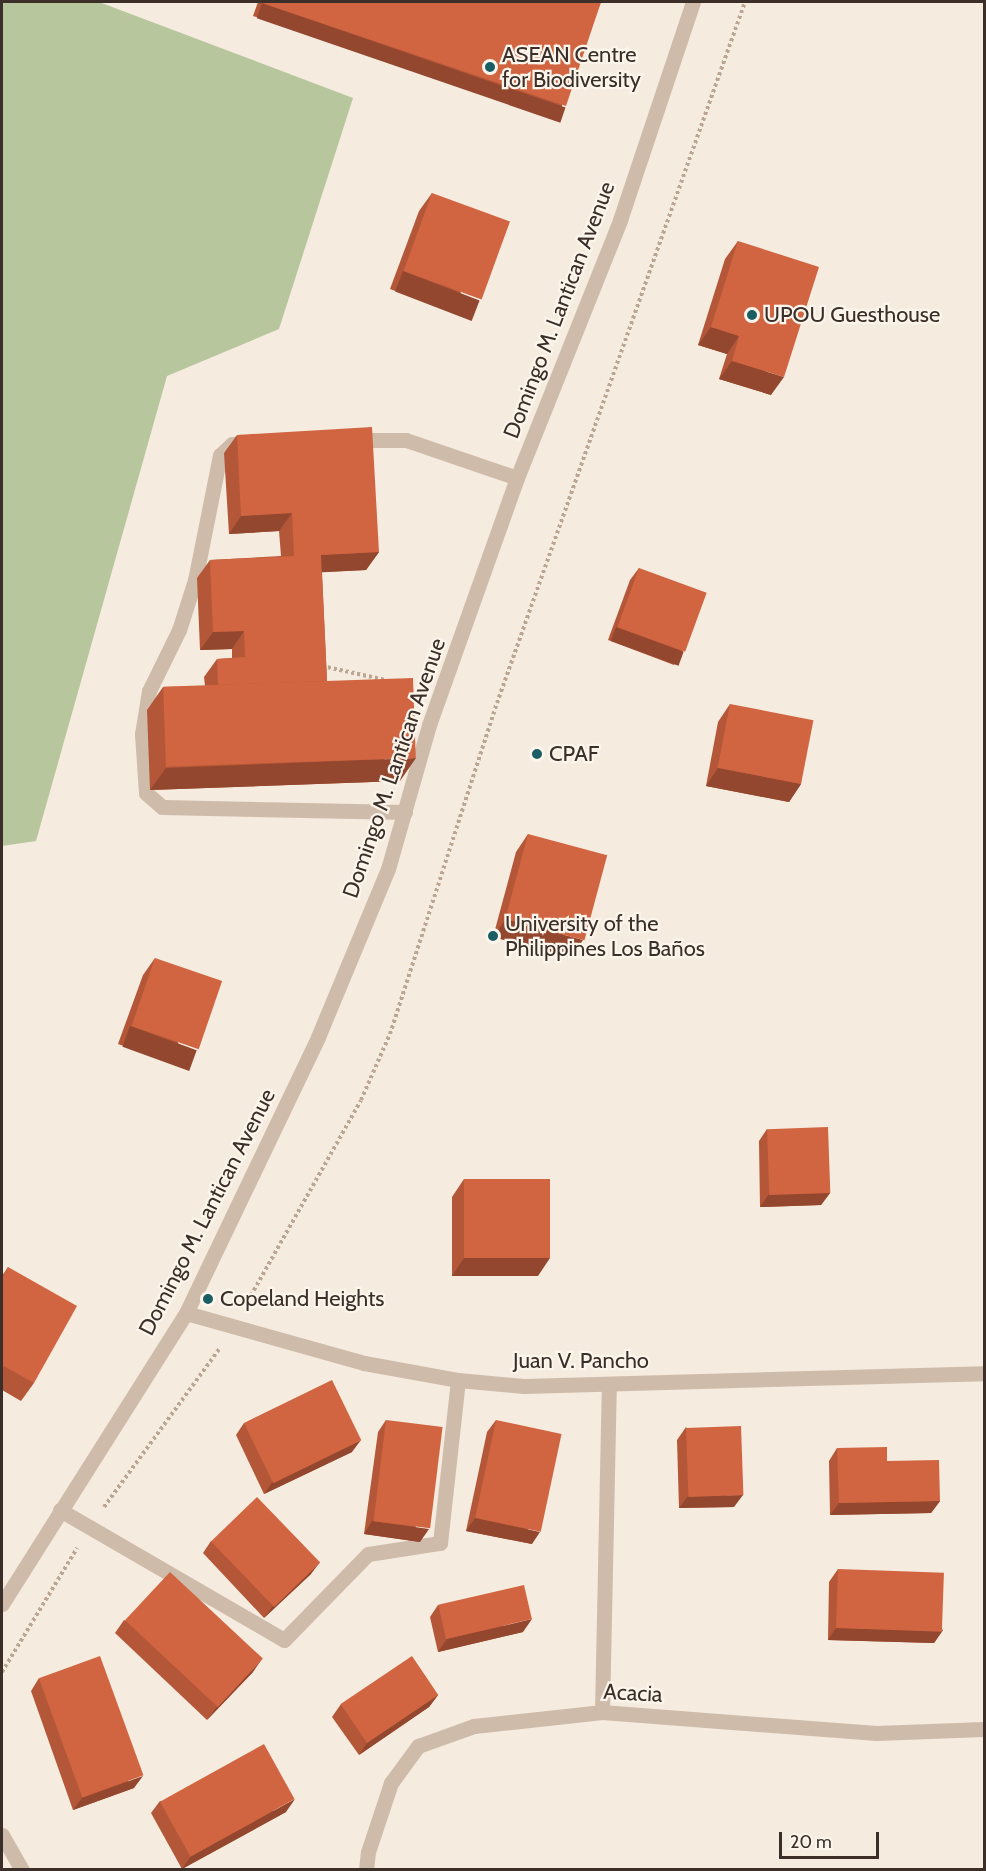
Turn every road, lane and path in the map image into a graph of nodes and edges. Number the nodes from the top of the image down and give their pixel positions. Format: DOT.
graph roads {
  1 [pos="693,2"];
  2 [pos="745,2"];
  3 [pos="337,440"];
  4 [pos="267,442"];
  5 [pos="518,478"];
  6 [pos="313,664"];
  7 [pos="388,681"];
  8 [pos="405,812"];
  9 [pos="186,1313"];
  10 [pos="233,1327"];
  11 [pos="984,1373"];
  12 [pos="458,1380"];
  13 [pos="609,1386"];
  14 [pos="60,1510"];
  15 [pos="90,1527"];
  16 [pos="2,1604"];
  17 [pos="2,1672"];
  18 [pos="602,1712"];
  19 [pos="984,1729"];
  20 [pos="2,1835"];
  21 [pos="22,1869"];
  22 [pos="366,1869"];
  1 -- 5 [label="street, Domingo M. Lantican Avenue"];
  2 -- 10 [label="path"];
  3 -- 5 [label="street"];
  4 -- 8 [label="street"];
  5 -- 8 [label="street, Domingo M. Lantican Avenue"];
  6 -- 7 [label="path"];
  8 -- 9 [label="street, Domingo M. Lantican Avenue"];
  9 -- 10 [label="street, Juan V. Pancho"];
  9 -- 14 [label="street, Domingo M. Lantican Avenue"];
  10 -- 12 [label="street, Juan V. Pancho"];
  10 -- 15 [label="path"];
  11 -- 13 [label="street, Juan V. Pancho"];
  12 -- 13 [label="street, Juan V. Pancho"];
  12 -- 15 [label="street"];
  13 -- 18 [label="street"];
  14 -- 15 [label="street"];
  14 -- 16 [label="street, Domingo M. Lantican Avenue"];
  15 -- 17 [label="path"];
  18 -- 19 [label="street, Acacia"];
  18 -- 22 [label="street, Acacia"];
  20 -- 21 [label="street"];
}
